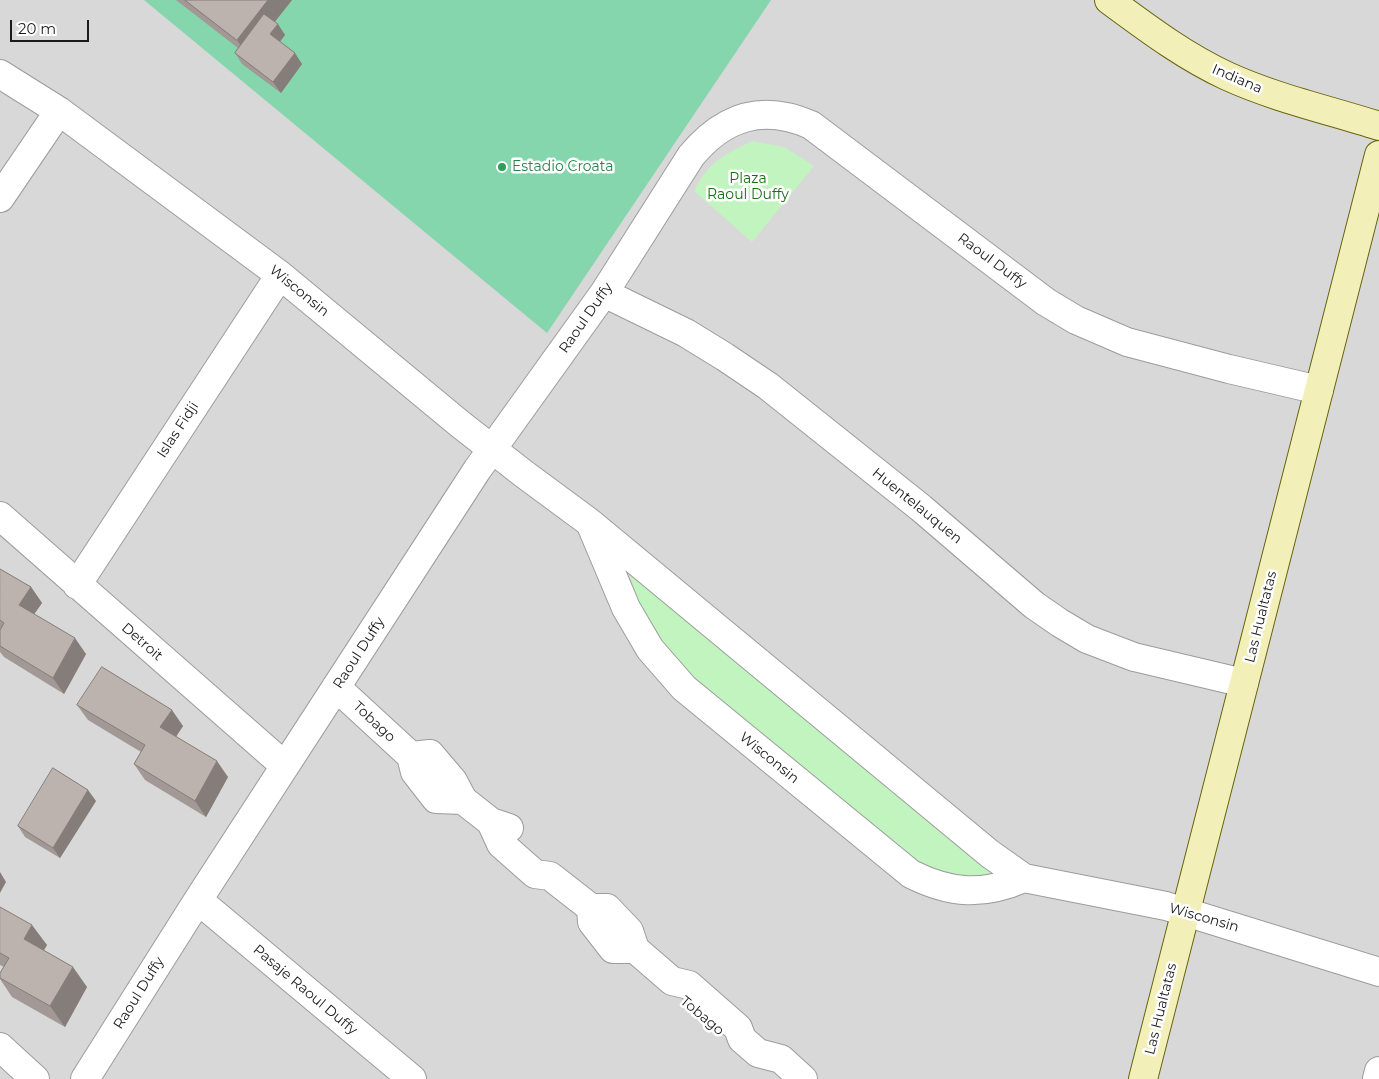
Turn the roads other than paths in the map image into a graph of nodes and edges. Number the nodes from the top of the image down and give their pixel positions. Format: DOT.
graph roads {
  1 [pos="1109,0"];
  2 [pos="0,74"];
  3 [pos="59,111"];
  4 [pos="1379,126"];
  5 [pos="1379,155"];
  6 [pos="0,198"];
  7 [pos="280,275"];
  8 [pos="604,293"];
  9 [pos="1319,390"];
  10 [pos="492,449"];
  11 [pos="0,516"];
  12 [pos="589,522"];
  13 [pos="77,584"];
  14 [pos="1244,684"];
  15 [pos="336,687"];
  16 [pos="285,766"];
  17 [pos="1024,878"];
  18 [pos="198,900"];
  19 [pos="1186,912"];
  20 [pos="1379,972"];
  21 [pos="750,1046"];
  22 [pos="0,1047"];
  23 [pos="1379,1071"];
  24 [pos="35,1079"];
  25 [pos="85,1079"];
  26 [pos="412,1079"];
  27 [pos="774,1079"];
  28 [pos="803,1079"];
  29 [pos="1143,1079"];
  30 [pos="1377,1079"];
  1 -- 4 [label="street, Indiana"];
  2 -- 3 [label="street, Wisconsin"];
  3 -- 6 [label="street"];
  3 -- 7 [label="street, Wisconsin"];
  5 -- 9 [label="street, Las Hualtatas"];
  7 -- 10 [label="street, Wisconsin"];
  7 -- 13 [label="street, Islas Fidji"];
  8 -- 9 [label="street, Raoul Duffy"];
  8 -- 10 [label="street, Raoul Duffy"];
  8 -- 14 [label="street, Huentelauquen"];
  9 -- 14 [label="street, Las Hualtatas"];
  10 -- 12 [label="street, Wisconsin"];
  10 -- 15 [label="street, Raoul Duffy"];
  11 -- 13 [label="street, Detroit"];
  12 -- 17 [label="street, Wisconsin"];
  12 -- 17 [label="street, Wisconsin"];
  13 -- 16 [label="street, Detroit"];
  14 -- 19 [label="street, Las Hualtatas"];
  15 -- 16 [label="street, Raoul Duffy"];
  15 -- 21 [label="street, Tobago"];
  16 -- 18 [label="street, Raoul Duffy"];
  17 -- 19 [label="street, Wisconsin"];
  18 -- 25 [label="street, Raoul Duffy"];
  18 -- 26 [label="street, Pasaje Raoul Duffy"];
  19 -- 20 [label="street, Wisconsin"];
  19 -- 29 [label="street, Las Hualtatas"];
  21 -- 27 [label="street, Tobago"];
  21 -- 28 [label="street"];
  22 -- 24 [label="street"];
  23 -- 30 [label="street"];
}
